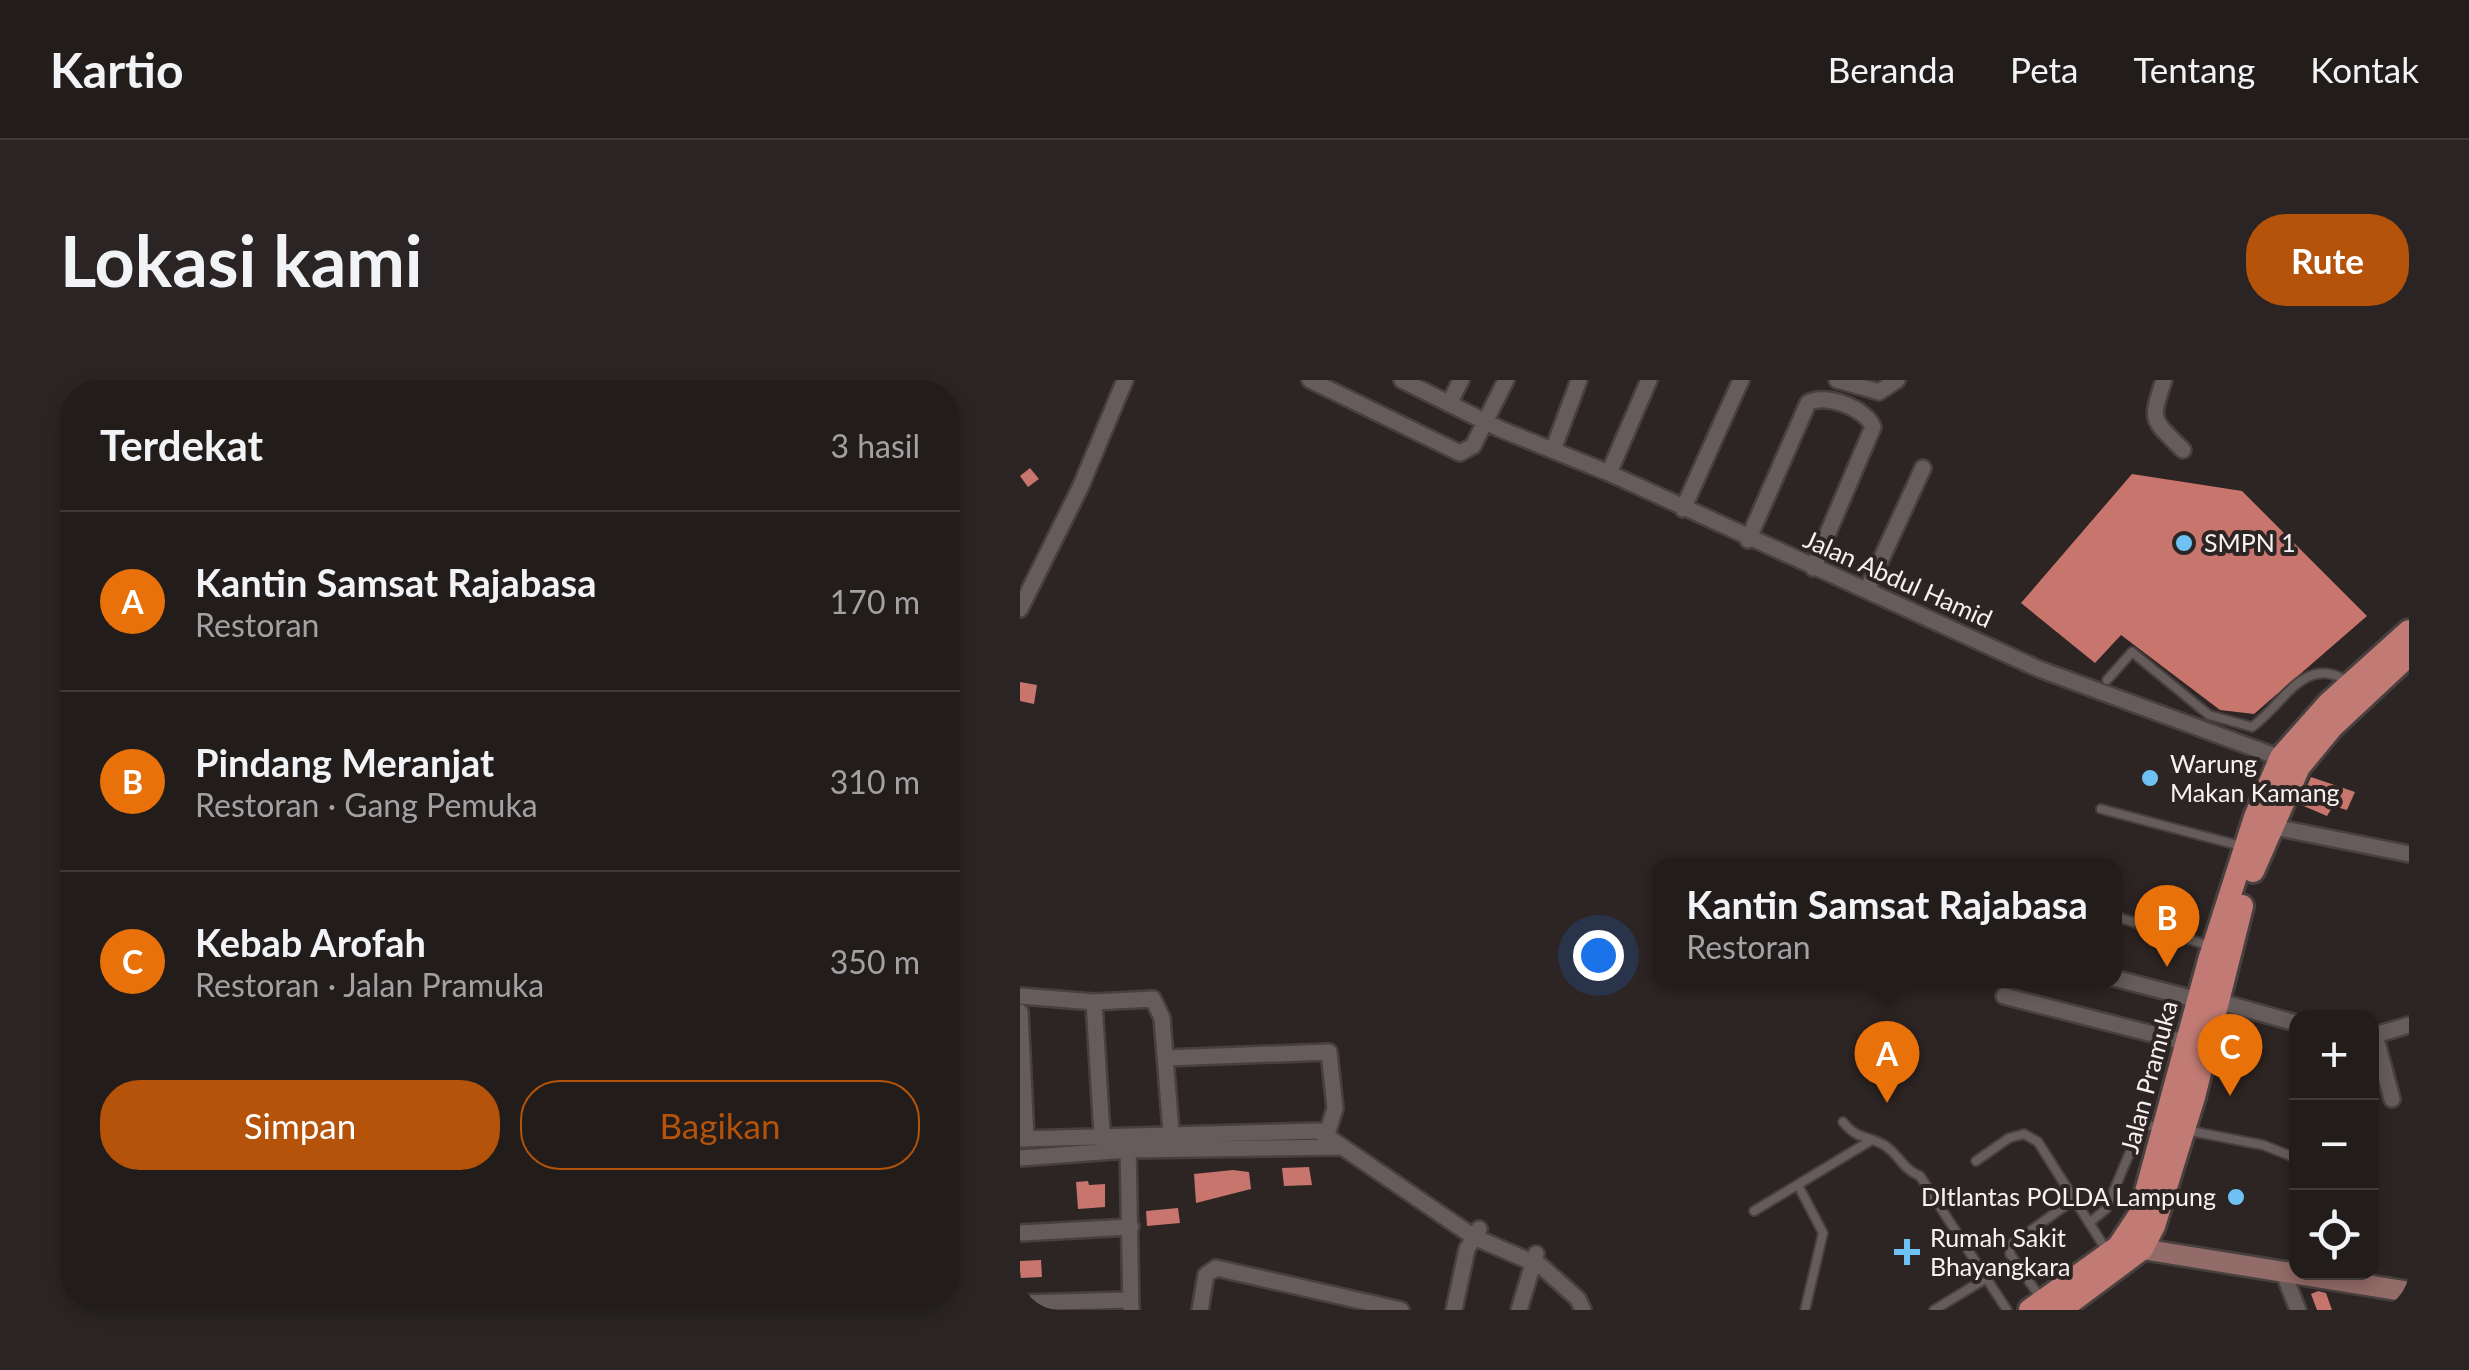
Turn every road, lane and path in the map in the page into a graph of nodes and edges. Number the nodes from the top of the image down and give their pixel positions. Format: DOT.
graph roads {
  1 [pos="1125,380"];
  2 [pos="1310,380"];
  3 [pos="1402,380"];
  4 [pos="1461,380"];
  5 [pos="1506,380"];
  6 [pos="1578,380"];
  7 [pos="1649,380"];
  8 [pos="1741,380"];
  9 [pos="1838,380"];
  10 [pos="1898,380"];
  11 [pos="2164,380"];
  12 [pos="1449,404"];
  13 [pos="1482,421"];
  14 [pos="1553,450"];
  15 [pos="2183,450"];
  16 [pos="1924,468"];
  17 [pos="1609,473"];
  18 [pos="1683,509"];
  19 [pos="1748,540"];
  20 [pos="1813,568"];
  21 [pos="1867,590"];
  22 [pos="1021,604"];
  23 [pos="2409,631"];
  24 [pos="2409,655"];
  25 [pos="2107,680"];
  26 [pos="2351,684"];
  27 [pos="2290,762"];
  28 [pos="2101,809"];
  29 [pos="2269,826"];
  30 [pos="2245,847"];
  31 [pos="2409,854"];
  32 [pos="2122,919"];
  33 [pos="2216,955"];
  34 [pos="2122,980"];
  35 [pos="1020,996"];
  36 [pos="2004,996"];
  37 [pos="2207,1000"];
  38 [pos="1094,1002"];
  39 [pos="1020,1012"];
  40 [pos="2289,1021"];
  41 [pos="2409,1026"];
  42 [pos="2379,1034"];
  43 [pos="2188,1043"];
  44 [pos="2379,1056"];
  45 [pos="1164,1058"];
  46 [pos="2392,1099"];
  47 [pos="1842,1122"];
  48 [pos="2175,1129"];
  49 [pos="1171,1132"];
  50 [pos="1102,1134"];
  51 [pos="1023,1139"];
  52 [pos="1325,1141"];
  53 [pos="1870,1141"];
  54 [pos="1128,1142"];
  55 [pos="2289,1155"];
  56 [pos="1020,1158"];
  57 [pos="1976,1160"];
  58 [pos="1799,1186"];
  59 [pos="2074,1200"];
  60 [pos="1754,1212"];
  61 [pos="2090,1223"];
  62 [pos="1131,1227"];
  63 [pos="1473,1231"];
  64 [pos="1020,1232"];
  65 [pos="2142,1249"];
  66 [pos="2110,1254"];
  67 [pos="1534,1257"];
  68 [pos="2284,1274"];
  69 [pos="1985,1279"];
  70 [pos="2409,1292"];
  71 [pos="1020,1303"];
  72 [pos="1326,1303"];
  73 [pos="1130,1305"];
  74 [pos="2044,1307"];
  75 [pos="1200,1310"];
  76 [pos="1400,1310"];
  77 [pos="1454,1310"];
  78 [pos="1520,1310"];
  79 [pos="1583,1310"];
  80 [pos="1592,1310"];
  81 [pos="1805,1310"];
  82 [pos="1934,1310"];
  83 [pos="2007,1310"];
  84 [pos="2298,1310"];
  1 -- 22 [label="street"];
  2 -- 13 [label="street"];
  3 -- 12 [label="street, Jalan Abdul Hamid"];
  4 -- 12 [label="street"];
  5 -- 13 [label="street"];
  6 -- 14 [label="street"];
  7 -- 17 [label="street"];
  8 -- 18 [label="street"];
  9 -- 10 [label="street"];
  11 -- 15 [label="street"];
  12 -- 13 [label="street, Jalan Abdul Hamid"];
  13 -- 14 [label="street, Jalan Abdul Hamid"];
  14 -- 17 [label="street, Jalan Abdul Hamid"];
  16 -- 21 [label="street"];
  17 -- 18 [label="street, Jalan Abdul Hamid"];
  18 -- 19 [label="street, Jalan Abdul Hamid"];
  19 -- 20 [label="street, Jalan Abdul Hamid"];
  19 -- 20 [label="street"];
  20 -- 21 [label="street, Jalan Abdul Hamid"];
  21 -- 27 [label="street, Jalan Abdul Hamid"];
  23 -- 26 [label="main road, Jalan Pramuka"];
  24 -- 27 [label="main road, Jalan Pramuka"];
  25 -- 26 [label="lane"];
  26 -- 27 [label="main road, Jalan Pramuka"];
  27 -- 29 [label="main road, Jalan Pramuka"];
  27 -- 30 [label="main road, Jalan Pramuka"];
  28 -- 30 [label="lane"];
  29 -- 31 [label="street"];
  29 -- 33 [label="main road, Jalan Pramuka"];
  30 -- 33 [label="main road, Jalan Pramuka"];
  32 -- 33 [label="lane"];
  33 -- 37 [label="main road, Jalan Pramuka"];
  34 -- 37 [label="street"];
  35 -- 38 [label="street"];
  36 -- 43 [label="street"];
  37 -- 40 [label="street"];
  37 -- 43 [label="main road, Jalan Pramuka"];
  37 -- 48 [label="main road, Jalan Pramuka"];
  38 -- 45 [label="street"];
  38 -- 50 [label="street"];
  39 -- 51 [label="street"];
  41 -- 42 [label="street"];
  43 -- 48 [label="main road, Jalan Pramuka"];
  44 -- 46 [label="street"];
  45 -- 49 [label="street"];
  45 -- 52 [label="street"];
  47 -- 53 [label="lane"];
  48 -- 55 [label="lane"];
  48 -- 61 [label="lane"];
  48 -- 65 [label="main road, Jalan Pramuka"];
  48 -- 66 [label="main road, Jalan Pramuka"];
  49 -- 52 [label="street"];
  49 -- 54 [label="street"];
  50 -- 51 [label="street"];
  50 -- 54 [label="street"];
  52 -- 54 [label="street"];
  52 -- 63 [label="street"];
  53 -- 58 [label="lane"];
  53 -- 69 [label="lane"];
  54 -- 56 [label="street"];
  54 -- 62 [label="street"];
  57 -- 59 [label="lane"];
  58 -- 60 [label="lane"];
  58 -- 81 [label="lane"];
  59 -- 61 [label="lane"];
  59 -- 74 [label="lane"];
  61 -- 66 [label="lane"];
  62 -- 64 [label="street"];
  62 -- 73 [label="street"];
  63 -- 67 [label="street"];
  63 -- 77 [label="street"];
  65 -- 68 [label="street"];
  65 -- 74 [label="main road"];
  66 -- 74 [label="main road, Jalan Pramuka"];
  67 -- 78 [label="street"];
  67 -- 79 [label="street"];
  67 -- 80 [label="street"];
  68 -- 70 [label="street"];
  68 -- 84 [label="street"];
  69 -- 82 [label="lane"];
  69 -- 83 [label="lane"];
  71 -- 73 [label="street"];
  72 -- 75 [label="street"];
  72 -- 76 [label="street"];
}
